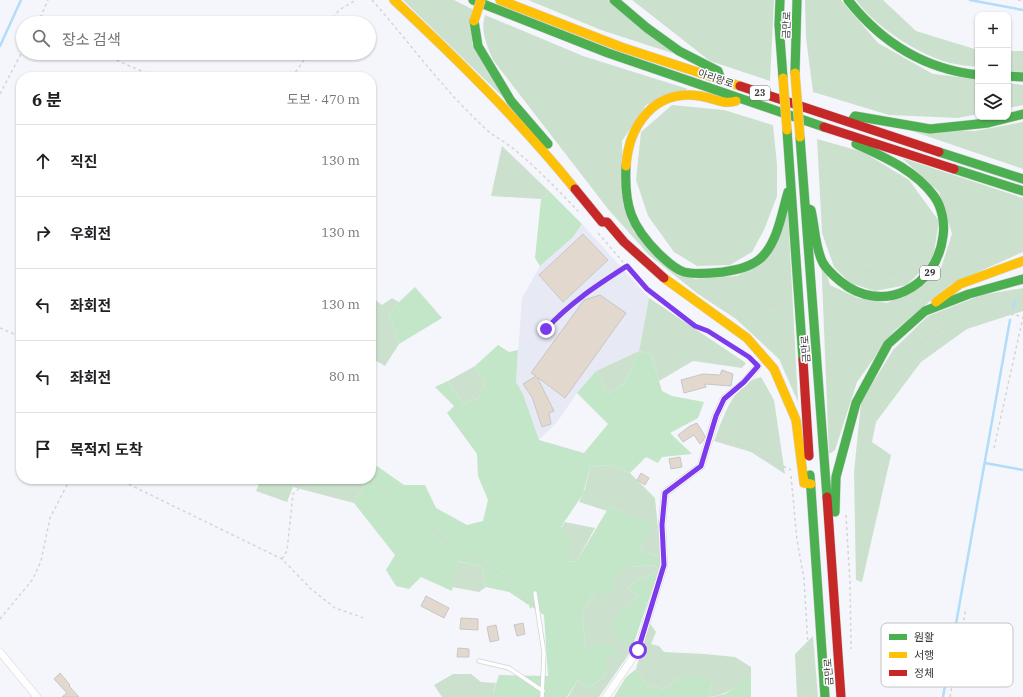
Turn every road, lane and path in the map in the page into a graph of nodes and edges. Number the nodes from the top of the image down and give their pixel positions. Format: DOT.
graph roads {
  1 [pos="48,0"];
  2 [pos="356,0"];
  3 [pos="372,0"];
  4 [pos="394,0"];
  5 [pos="473,0"];
  6 [pos="481,0"];
  7 [pos="500,0"];
  8 [pos="614,0"];
  9 [pos="780,0"];
  10 [pos="797,0"];
  11 [pos="848,0"];
  12 [pos="1018,0"];
  13 [pos="1023,1"];
  14 [pos="41,16"];
  15 [pos="335,16"];
  16 [pos="18,60"];
  17 [pos="116,60"];
  18 [pos="304,60"];
  19 [pos="144,72"];
  20 [pos="296,72"];
  21 [pos="975,74"];
  22 [pos="1011,76"];
  23 [pos="1023,77"];
  24 [pos="721,80"];
  25 [pos="0,94"];
  26 [pos="741,99"];
  27 [pos="1023,114"];
  28 [pos="850,122"];
  29 [pos="850,135"];
  30 [pos="1023,179"];
  31 [pos="790,183"];
  32 [pos="1023,191"];
  33 [pos="804,208"];
  34 [pos="582,215"];
  35 [pos="607,222"];
  36 [pos="597,232"];
  37 [pos="1023,261"];
  38 [pos="627,266"];
  39 [pos="843,273"];
  40 [pos="909,279"];
  41 [pos="1023,279"];
  42 [pos="830,285"];
  43 [pos="821,292"];
  44 [pos="789,303"];
  45 [pos="721,309"];
  46 [pos="925,311"];
  47 [pos="938,317"];
  48 [pos="1023,317"];
  49 [pos="710,327"];
  50 [pos="943,327"];
  51 [pos="0,328"];
  52 [pos="546,329"];
  53 [pos="708,331"];
  54 [pos="16,335"];
  55 [pos="758,366"];
  56 [pos="876,389"];
  57 [pos="710,435"];
  58 [pos="994,448"];
  59 [pos="791,463"];
  60 [pos="791,470"];
  61 [pos="67,484"];
  62 [pos="128,484"];
  63 [pos="304,484"];
  64 [pos="373,484"];
  65 [pos="810,484"];
  66 [pos="846,514"];
  67 [pos="830,540"];
  68 [pos="282,559"];
  69 [pos="535,593"];
  70 [pos="966,608"];
  71 [pos="364,618"];
  72 [pos="0,619"];
  73 [pos="539,620"];
  74 [pos="963,623"];
  75 [pos="851,649"];
  76 [pos="0,652"];
  77 [pos="479,661"];
  78 [pos="952,687"];
  79 [pos="542,691"];
  80 [pos="37,697"];
  81 [pos="542,697"];
  82 [pos="606,697"];
  83 [pos="811,697"];
  84 [pos="825,697"];
  85 [pos="841,697"];
  86 [pos="950,697"];
  1 -- 14 [label="path"];
  2 -- 15 [label="path"];
  3 -- 34 [label="path"];
  4 -- 35 [label="highway"];
  5 -- 26 [label="highway, 아리랑로 / 23"];
  6 -- 35 [label="highway, bridge"];
  7 -- 24 [label="highway, 아리랑로 / 23"];
  8 -- 24 [label="highway"];
  9 -- 31 [label="highway, 금만로, bridge"];
  10 -- 33 [label="highway, 금만로, bridge"];
  11 -- 21 [label="highway"];
  12 -- 13 [label="path"];
  16 -- 25 [label="path"];
  17 -- 19 [label="path"];
  18 -- 20 [label="path"];
  22 -- 23 [label="highway"];
  24 -- 28 [label="highway, 아리랑로 / 23"];
  26 -- 29 [label="highway, 아리랑로 / 23"];
  26 -- 31 [label="highway"];
  27 -- 28 [label="highway"];
  28 -- 30 [label="highway, 아리랑로 / 23"];
  29 -- 32 [label="highway, 아리랑로 / 23"];
  29 -- 33 [label="highway, 29"];
  31 -- 65 [label="highway, 금만로"];
  33 -- 67 [label="highway, 금만로"];
  35 -- 65 [label="highway"];
  36 -- 38 [label="path"];
  37 -- 46 [label="highway"];
  38 -- 52 [label="lane"];
  38 -- 53 [label="path"];
  39 -- 40 [label="path"];
  41 -- 46 [label="highway"];
  42 -- 43 [label="path"];
  44 -- 45 [label="path"];
  46 -- 67 [label="highway"];
  47 -- 50 [label="path"];
  48 -- 50 [label="path"];
  48 -- 58 [label="path"];
  49 -- 53 [label="path"];
  50 -- 56 [label="path"];
  51 -- 54 [label="path"];
  53 -- 55 [label="path"];
  55 -- 57 [label="street"];
  57 -- 60 [label="path"];
  57 -- 82 [label="street"];
  59 -- 60 [label="path"];
  60 -- 83 [label="path"];
  61 -- 72 [label="path"];
  62 -- 68 [label="path"];
  63 -- 68 [label="path"];
  64 -- 73 [label="path"];
  65 -- 84 [label="highway, 금만로"];
  66 -- 75 [label="path"];
  67 -- 85 [label="highway, 금만로"];
  68 -- 71 [label="path"];
  69 -- 73 [label="lane"];
  70 -- 74 [label="path"];
  73 -- 79 [label="lane"];
  76 -- 80 [label="street"];
  77 -- 79 [label="lane"];
  78 -- 86 [label="path"];
  79 -- 81 [label="lane"];
}
